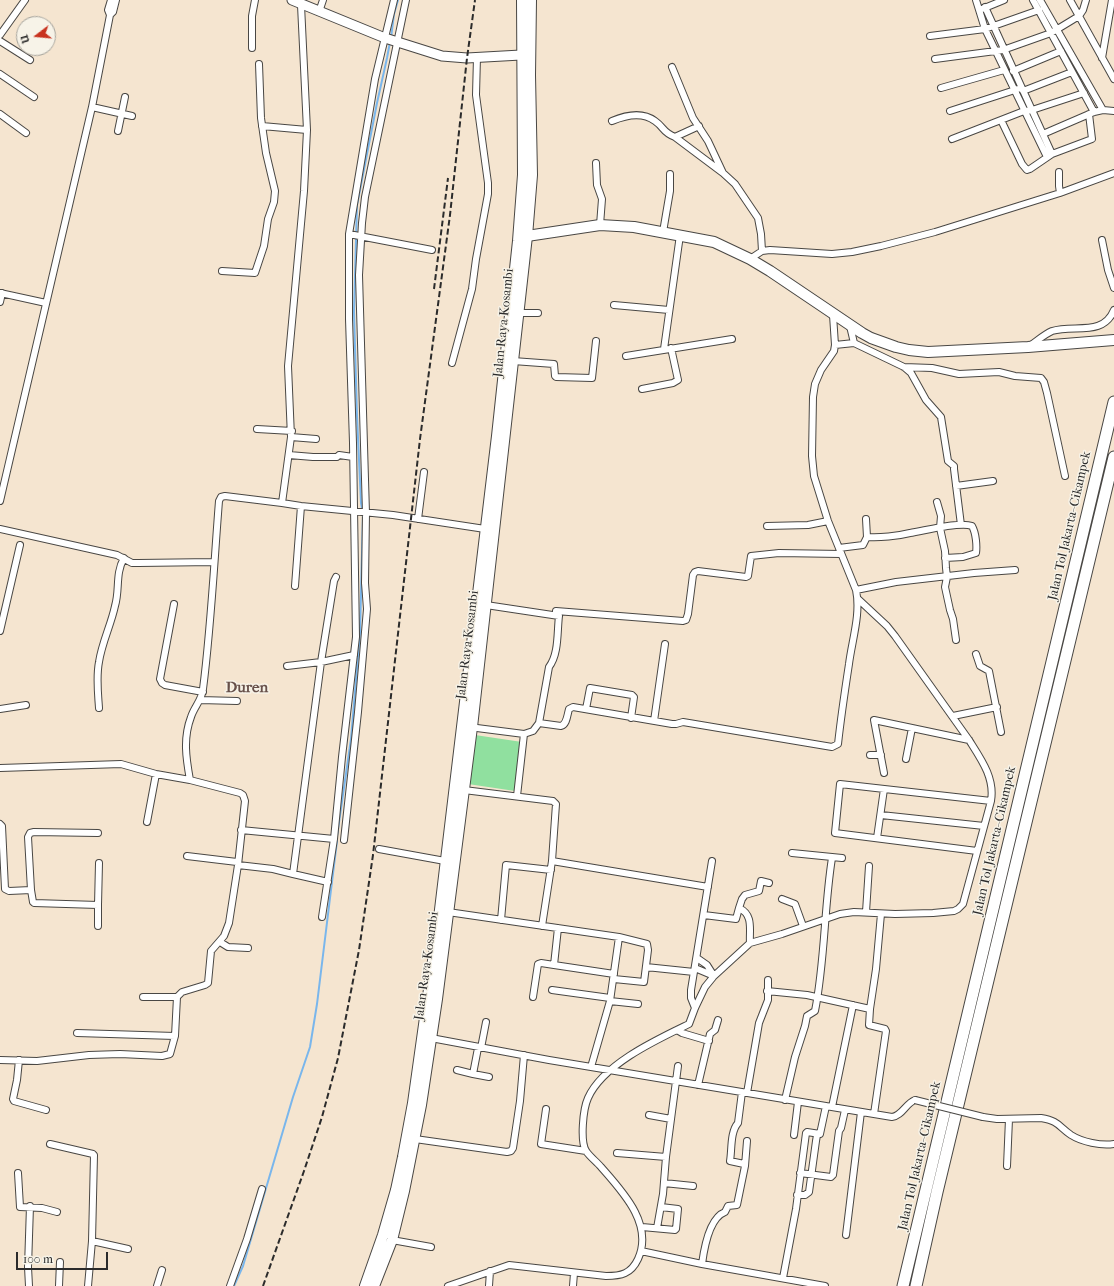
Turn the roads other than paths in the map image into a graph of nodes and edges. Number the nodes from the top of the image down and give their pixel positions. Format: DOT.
graph roads {
  1 [pos="25,0"];
  2 [pos="110,0"];
  3 [pos="116,0"];
  4 [pos="255,0"];
  5 [pos="292,0"];
  6 [pos="323,0"];
  7 [pos="394,0"];
  8 [pos="406,0"];
  9 [pos="522,0"];
  10 [pos="531,0"];
  11 [pos="976,0"];
  12 [pos="1004,0"];
  13 [pos="1033,0"];
  14 [pos="1040,0"];
  15 [pos="1070,0"];
  16 [pos="1086,0"];
  17 [pos="1112,0"];
  18 [pos="301,5"];
  19 [pos="982,9"];
  20 [pos="1039,10"];
  21 [pos="319,12"];
  22 [pos="110,15"];
  23 [pos="1079,16"];
  24 [pos="993,27"];
  25 [pos="985,28"];
  26 [pos="1057,29"];
  27 [pos="1051,33"];
  28 [pos="0,35"];
  29 [pos="930,36"];
  30 [pos="391,40"];
  31 [pos="0,41"];
  32 [pos="252,48"];
  33 [pos="995,50"];
  34 [pos="1004,50"];
  35 [pos="1061,51"];
  36 [pos="521,55"];
  37 [pos="477,57"];
  38 [pos="1102,58"];
  39 [pos="935,59"];
  40 [pos="30,60"];
  41 [pos="259,64"];
  42 [pos="672,67"];
  43 [pos="1004,70"];
  44 [pos="1013,71"];
  45 [pos="1072,72"];
  46 [pos="0,74"];
  47 [pos="376,79"];
  48 [pos="1086,79"];
  49 [pos="1114,79"];
  50 [pos="387,81"];
  51 [pos="1078,83"];
  52 [pos="941,88"];
  53 [pos="1022,89"];
  54 [pos="1015,91"];
  55 [pos="1084,93"];
  56 [pos="34,97"];
  57 [pos="125,97"];
  58 [pos="92,107"];
  59 [pos="1032,110"];
  60 [pos="1103,110"];
  61 [pos="1114,110"];
  62 [pos="950,111"];
  63 [pos="1024,111"];
  64 [pos="1092,113"];
  65 [pos="0,114"];
  66 [pos="122,114"];
  67 [pos="132,116"];
  68 [pos="1001,120"];
  69 [pos="612,121"];
  70 [pos="262,126"];
  71 [pos="698,126"];
  72 [pos="307,130"];
  73 [pos="118,131"];
  74 [pos="26,133"];
  75 [pos="1043,134"];
  76 [pos="675,137"];
  77 [pos="952,139"];
  78 [pos="1049,155"];
  79 [pos="596,163"];
  80 [pos="1059,172"];
  81 [pos="723,173"];
  82 [pos="1114,173"];
  83 [pos="670,174"];
  84 [pos="1060,194"];
  85 [pos="600,225"];
  86 [pos="663,232"];
  87 [pos="680,235"];
  88 [pos="355,236"];
  89 [pos="527,236"];
  90 [pos="1102,240"];
  91 [pos="432,250"];
  92 [pos="762,251"];
  93 [pos="750,258"];
  94 [pos="222,271"];
  95 [pos="1114,288"];
  96 [pos="1,293"];
  97 [pos="0,302"];
  98 [pos="46,303"];
  99 [pos="614,305"];
  100 [pos="669,310"];
  101 [pos="1114,310"];
  102 [pos="519,313"];
  103 [pos="538,313"];
  104 [pos="833,315"];
  105 [pos="850,326"];
  106 [pos="732,339"];
  107 [pos="596,340"];
  108 [pos="1114,340"];
  109 [pos="854,343"];
  110 [pos="835,345"];
  111 [pos="1028,347"];
  112 [pos="671,348"];
  113 [pos="664,349"];
  114 [pos="626,356"];
  115 [pos="513,361"];
  116 [pos="452,363"];
  117 [pos="904,367"];
  118 [pos="642,389"];
  119 [pos="1114,402"];
  120 [pos="257,429"];
  121 [pos="292,434"];
  122 [pos="316,439"];
  123 [pos="289,455"];
  124 [pos="353,457"];
  125 [pos="1114,457"];
  126 [pos="424,472"];
  127 [pos="1065,476"];
  128 [pos="994,481"];
  129 [pos="956,486"];
  130 [pos="0,501"];
  131 [pos="936,502"];
  132 [pos="282,503"];
  133 [pos="302,506"];
  134 [pos="360,513"];
  135 [pos="866,518"];
  136 [pos="418,519"];
  137 [pos="828,521"];
  138 [pos="961,525"];
  139 [pos="767,526"];
  140 [pos="940,528"];
  141 [pos="0,529"];
  142 [pos="485,529"];
  143 [pos="867,537"];
  144 [pos="20,545"];
  145 [pos="840,551"];
  146 [pos="124,558"];
  147 [pos="945,558"];
  148 [pos="214,562"];
  149 [pos="1015,570"];
  150 [pos="336,577"];
  151 [pos="946,577"];
  152 [pos="361,583"];
  153 [pos="295,586"];
  154 [pos="856,590"];
  155 [pos="858,599"];
  156 [pos="174,604"];
  157 [pos="486,605"];
  158 [pos="556,611"];
  159 [pos="1,622"];
  160 [pos="0,630"];
  161 [pos="361,638"];
  162 [pos="956,640"];
  163 [pos="664,644"];
  164 [pos="359,651"];
  165 [pos="976,654"];
  166 [pos="321,662"];
  167 [pos="287,666"];
  168 [pos="203,692"];
  169 [pos="200,700"];
  170 [pos="237,701"];
  171 [pos="26,705"];
  172 [pos="996,707"];
  173 [pos="99,708"];
  174 [pos="586,708"];
  175 [pos="0,709"];
  176 [pos="353,710"];
  177 [pos="953,716"];
  178 [pos="631,718"];
  179 [pos="654,721"];
  180 [pos="539,723"];
  181 [pos="467,726"];
  182 [pos="912,728"];
  183 [pos="1001,732"];
  184 [pos="524,734"];
  185 [pos="969,740"];
  186 [pos="870,755"];
  187 [pos="881,755"];
  188 [pos="906,759"];
  189 [pos="0,768"];
  190 [pos="884,773"];
  191 [pos="156,774"];
  192 [pos="190,780"];
  193 [pos="464,790"];
  194 [pos="884,790"];
  195 [pos="517,796"];
  196 [pos="991,801"];
  197 [pos="341,810"];
  198 [pos="881,815"];
  199 [pos="147,822"];
  200 [pos="0,824"];
  201 [pos="984,826"];
  202 [pos="241,830"];
  203 [pos="98,833"];
  204 [pos="298,836"];
  205 [pos="877,838"];
  206 [pos="334,839"];
  207 [pos="344,840"];
  208 [pos="379,849"];
  209 [pos="977,851"];
  210 [pos="792,853"];
  211 [pos="187,856"];
  212 [pos="832,858"];
  213 [pos="842,858"];
  214 [pos="445,861"];
  215 [pos="552,861"];
  216 [pos="712,861"];
  217 [pos="99,863"];
  218 [pos="238,863"];
  219 [pos="869,866"];
  220 [pos="551,870"];
  221 [pos="293,874"];
  222 [pos="328,882"];
  223 [pos="769,882"];
  224 [pos="708,887"];
  225 [pos="31,890"];
  226 [pos="782,899"];
  227 [pos="98,905"];
  228 [pos="739,908"];
  229 [pos="866,912"];
  230 [pos="881,914"];
  231 [pos="704,915"];
  232 [pos="322,917"];
  233 [pos="445,917"];
  234 [pos="824,919"];
  235 [pos="501,920"];
  236 [pos="98,926"];
  237 [pos="542,926"];
  238 [pos="803,926"];
  239 [pos="558,928"];
  240 [pos="620,938"];
  241 [pos="220,942"];
  242 [pos="750,943"];
  243 [pos="248,948"];
  244 [pos="697,958"];
  245 [pos="554,965"];
  246 [pos="646,967"];
  247 [pos="695,970"];
  248 [pos="614,976"];
  249 [pos="714,976"];
  250 [pos="768,980"];
  251 [pos="552,990"];
  252 [pos="767,991"];
  253 [pos="143,997"];
  254 [pos="178,997"];
  255 [pos="533,997"];
  256 [pos="818,997"];
  257 [pos="610,999"];
  258 [pos="638,1004"];
  259 [pos="853,1005"];
  260 [pos="695,1008"];
  261 [pos="870,1009"];
  262 [pos="718,1020"];
  263 [pos="486,1022"];
  264 [pos="677,1030"];
  265 [pos="77,1033"];
  266 [pos="175,1036"];
  267 [pos="430,1038"];
  268 [pos="709,1042"];
  269 [pos="479,1048"];
  270 [pos="524,1055"];
  271 [pos="0,1060"];
  272 [pos="19,1060"];
  273 [pos="678,1066"];
  274 [pos="592,1067"];
  275 [pos="457,1070"];
  276 [pos="609,1070"];
  277 [pos="473,1074"];
  278 [pos="489,1077"];
  279 [pos="677,1081"];
  280 [pos="698,1085"];
  281 [pos="744,1092"];
  282 [pos="785,1100"];
  283 [pos="798,1102"];
  284 [pos="829,1107"];
  285 [pos="546,1109"];
  286 [pos="46,1110"];
  287 [pos="845,1110"];
  288 [pos="861,1112"];
  289 [pos="874,1114"];
  290 [pos="649,1116"];
  291 [pos="671,1119"];
  292 [pos="1009,1119"];
  293 [pos="820,1134"];
  294 [pos="794,1135"];
  295 [pos="415,1139"];
  296 [pos="747,1140"];
  297 [pos="50,1144"];
  298 [pos="1114,1144"];
  299 [pos="586,1151"];
  300 [pos="616,1153"];
  301 [pos="666,1157"];
  302 [pos="744,1164"];
  303 [pos="1006,1166"];
  304 [pos="18,1173"];
  305 [pos="800,1173"];
  306 [pos="811,1174"];
  307 [pos="664,1183"];
  308 [pos="693,1186"];
  309 [pos="262,1189"];
  310 [pos="797,1195"];
  311 [pos="30,1206"];
  312 [pos="661,1207"];
  313 [pos="57,1212"];
  314 [pos="642,1227"];
  315 [pos="657,1228"];
  316 [pos="846,1235"];
  317 [pos="392,1240"];
  318 [pos="92,1241"];
  319 [pos="431,1246"];
  320 [pos="128,1249"];
  321 [pos="641,1251"];
  322 [pos="60,1262"];
  323 [pos="702,1264"];
  324 [pos="162,1270"];
  325 [pos="490,1271"];
  326 [pos="574,1273"];
  327 [pos="783,1278"];
  328 [pos="29,1286"];
  329 [pos="59,1286"];
  330 [pos="88,1286"];
  331 [pos="157,1286"];
  332 [pos="230,1286"];
  333 [pos="365,1286"];
  334 [pos="374,1286"];
  335 [pos="448,1286"];
  336 [pos="488,1286"];
  337 [pos="573,1286"];
  338 [pos="825,1286"];
  339 [pos="903,1286"];
  340 [pos="916,1286"];
  1 -- 28 [label="street"];
  2 -- 22 [label="street"];
  3 -- 22 [label="street"];
  4 -- 32 [label="street"];
  5 -- 18 [label="main road"];
  6 -- 21 [label="street"];
  7 -- 30 [label="street"];
  8 -- 30 [label="street"];
  9 -- 36 [label="main road, Jalan Raya Kosambi"];
  10 -- 89 [label="main road, Jalan Raya Kosambi"];
  11 -- 19 [label="street"];
  12 -- 19 [label="street"];
  13 -- 20 [label="street"];
  14 -- 26 [label="street"];
  15 -- 23 [label="street"];
  16 -- 23 [label="street"];
  17 -- 38 [label="street"];
  18 -- 21 [label="main road"];
  18 -- 72 [label="street"];
  19 -- 24 [label="street"];
  19 -- 25 [label="street"];
  20 -- 24 [label="street"];
  20 -- 27 [label="street"];
  21 -- 30 [label="main road"];
  22 -- 58 [label="street"];
  23 -- 26 [label="street"];
  23 -- 38 [label="street"];
  24 -- 25 [label="street"];
  24 -- 34 [label="street"];
  25 -- 29 [label="street"];
  25 -- 33 [label="street"];
  26 -- 27 [label="street"];
  26 -- 48 [label="street"];
  27 -- 34 [label="street"];
  27 -- 35 [label="street"];
  30 -- 37 [label="main road"];
  30 -- 47 [label="street"];
  30 -- 50 [label="street"];
  31 -- 40 [label="street"];
  33 -- 34 [label="street"];
  33 -- 39 [label="street"];
  33 -- 43 [label="street"];
  34 -- 44 [label="street"];
  35 -- 44 [label="street"];
  35 -- 45 [label="street"];
  36 -- 37 [label="main road"];
  36 -- 142 [label="main road, Jalan Raya Kosambi"];
  37 -- 116 [label="street"];
  38 -- 49 [label="street"];
  41 -- 70 [label="street"];
  42 -- 71 [label="street"];
  43 -- 52 [label="street"];
  43 -- 54 [label="street"];
  44 -- 53 [label="street"];
  45 -- 51 [label="street"];
  45 -- 53 [label="street"];
  46 -- 56 [label="street"];
  47 -- 50 [label="street"];
  47 -- 88 [label="street"];
  48 -- 51 [label="street"];
  48 -- 60 [label="street"];
  50 -- 88 [label="street"];
  51 -- 55 [label="street"];
  53 -- 54 [label="street"];
  53 -- 59 [label="street"];
  54 -- 62 [label="street"];
  54 -- 63 [label="street"];
  55 -- 59 [label="street"];
  55 -- 64 [label="street"];
  57 -- 66 [label="street"];
  58 -- 66 [label="street"];
  58 -- 98 [label="street"];
  59 -- 63 [label="street"];
  59 -- 75 [label="street"];
  60 -- 61 [label="street"];
  60 -- 64 [label="street"];
  63 -- 68 [label="street"];
  63 -- 78 [label="street"];
  64 -- 75 [label="street"];
  64 -- 78 [label="street"];
  65 -- 74 [label="street"];
  66 -- 67 [label="street"];
  66 -- 73 [label="street"];
  68 -- 77 [label="street"];
  68 -- 78 [label="street"];
  69 -- 76 [label="street"];
  70 -- 72 [label="street"];
  70 -- 94 [label="street"];
  71 -- 76 [label="street"];
  71 -- 81 [label="street"];
  72 -- 121 [label="street"];
  75 -- 78 [label="street"];
  76 -- 81 [label="street"];
  79 -- 85 [label="street"];
  80 -- 84 [label="street"];
  81 -- 92 [label="street"];
  82 -- 84 [label="street"];
  83 -- 86 [label="street"];
  84 -- 92 [label="street"];
  85 -- 86 [label="main road"];
  85 -- 89 [label="main road"];
  86 -- 87 [label="main road"];
  87 -- 93 [label="main road"];
  87 -- 100 [label="street"];
  88 -- 91 [label="street"];
  88 -- 124 [label="street"];
  88 -- 134 [label="street"];
  89 -- 102 [label="main road, Jalan Raya Kosambi"];
  90 -- 95 [label="street"];
  92 -- 93 [label="street"];
  93 -- 104 [label="main road"];
  96 -- 97 [label="street"];
  96 -- 98 [label="street"];
  98 -- 130 [label="street"];
  99 -- 100 [label="street"];
  100 -- 113 [label="street"];
  101 -- 111 [label="street"];
  102 -- 103 [label="street"];
  102 -- 115 [label="main road, Jalan Raya Kosambi"];
  104 -- 105 [label="main road"];
  104 -- 110 [label="street"];
  105 -- 109 [label="street"];
  105 -- 111 [label="main road"];
  106 -- 112 [label="street"];
  107 -- 115 [label="street"];
  108 -- 111 [label="main road"];
  109 -- 110 [label="street"];
  109 -- 117 [label="street"];
  110 -- 137 [label="street"];
  112 -- 113 [label="street"];
  112 -- 118 [label="street"];
  113 -- 114 [label="street"];
  115 -- 157 [label="main road, Jalan Raya Kosambi"];
  117 -- 127 [label="street"];
  117 -- 129 [label="street"];
  119 -- 339 [label="highway, Jalan Tol Jakarta–Cikampek"];
  120 -- 121 [label="street"];
  121 -- 122 [label="street"];
  121 -- 123 [label="street"];
  123 -- 124 [label="street"];
  123 -- 132 [label="street"];
  124 -- 134 [label="street"];
  125 -- 340 [label="highway, Jalan Tol Jakarta–Cikampek"];
  126 -- 136 [label="street"];
  128 -- 129 [label="street"];
  129 -- 138 [label="street"];
  131 -- 140 [label="street"];
  132 -- 133 [label="street"];
  132 -- 148 [label="street"];
  133 -- 134 [label="street"];
  133 -- 153 [label="street"];
  134 -- 136 [label="street"];
  134 -- 152 [label="street"];
  134 -- 152 [label="street"];
  135 -- 143 [label="street"];
  136 -- 142 [label="street"];
  137 -- 139 [label="street"];
  137 -- 145 [label="street"];
  138 -- 140 [label="street"];
  138 -- 147 [label="street"];
  140 -- 143 [label="street"];
  140 -- 147 [label="street"];
  141 -- 146 [label="street"];
  142 -- 181 [label="main road, Jalan Raya Kosambi"];
  143 -- 145 [label="street"];
  144 -- 159 [label="street"];
  145 -- 154 [label="street"];
  145 -- 158 [label="street"];
  146 -- 148 [label="street"];
  146 -- 173 [label="street"];
  147 -- 151 [label="street"];
  148 -- 168 [label="street"];
  149 -- 151 [label="street"];
  150 -- 166 [label="street"];
  151 -- 154 [label="street"];
  151 -- 162 [label="street"];
  152 -- 161 [label="street"];
  152 -- 161 [label="street"];
  154 -- 155 [label="street"];
  155 -- 177 [label="street"];
  155 -- 179 [label="street"];
  156 -- 168 [label="street"];
  157 -- 180 [label="street"];
  157 -- 181 [label="main road, Jalan Raya Kosambi"];
  159 -- 160 [label="street"];
  161 -- 164 [label="street"];
  161 -- 164 [label="street"];
  163 -- 179 [label="street"];
  164 -- 166 [label="street"];
  164 -- 176 [label="street"];
  164 -- 176 [label="street"];
  165 -- 172 [label="street"];
  166 -- 167 [label="street"];
  166 -- 204 [label="street"];
  168 -- 169 [label="street"];
  169 -- 170 [label="street"];
  169 -- 192 [label="street"];
  171 -- 175 [label="street"];
  172 -- 177 [label="street"];
  172 -- 183 [label="street"];
  174 -- 178 [label="street"];
  174 -- 178 [label="street"];
  174 -- 180 [label="street"];
  176 -- 197 [label="street"];
  176 -- 197 [label="street"];
  177 -- 185 [label="street"];
  178 -- 179 [label="street"];
  180 -- 184 [label="street"];
  181 -- 184 [label="street"];
  181 -- 193 [label="main road, Jalan Raya Kosambi"];
  181 -- 214 [label="main road, Jalan Raya Kosambi"];
  182 -- 185 [label="street"];
  182 -- 187 [label="street"];
  182 -- 188 [label="street"];
  184 -- 195 [label="street"];
  185 -- 196 [label="street"];
  186 -- 187 [label="street"];
  187 -- 190 [label="street"];
  189 -- 191 [label="street"];
  191 -- 192 [label="street"];
  191 -- 199 [label="street"];
  192 -- 202 [label="street"];
  193 -- 195 [label="street"];
  193 -- 233 [label="main road, Jalan Raya Kosambi"];
  194 -- 196 [label="street"];
  194 -- 198 [label="street"];
  194 -- 205 [label="street"];
  195 -- 215 [label="street"];
  196 -- 201 [label="street"];
  197 -- 206 [label="street"];
  197 -- 207 [label="street"];
  198 -- 201 [label="street"];
  198 -- 205 [label="street"];
  200 -- 225 [label="street"];
  201 -- 209 [label="street"];
  202 -- 204 [label="street"];
  202 -- 218 [label="street"];
  203 -- 225 [label="street"];
  204 -- 206 [label="street"];
  204 -- 221 [label="street"];
  205 -- 209 [label="street"];
  206 -- 222 [label="street"];
  208 -- 214 [label="street"];
  209 -- 230 [label="street"];
  210 -- 212 [label="street"];
  211 -- 218 [label="street"];
  212 -- 213 [label="street"];
  212 -- 234 [label="street"];
  214 -- 233 [label="main road, Jalan Raya Kosambi"];
  215 -- 220 [label="street"];
  215 -- 224 [label="street"];
  216 -- 224 [label="street"];
  217 -- 227 [label="street"];
  218 -- 221 [label="street"];
  218 -- 241 [label="street"];
  219 -- 229 [label="street"];
  220 -- 235 [label="street"];
  220 -- 237 [label="street"];
  221 -- 222 [label="street"];
  222 -- 232 [label="street"];
  223 -- 228 [label="street"];
  224 -- 231 [label="street"];
  225 -- 227 [label="street"];
  226 -- 238 [label="street"];
  227 -- 236 [label="street"];
  228 -- 231 [label="street"];
  228 -- 242 [label="street"];
  229 -- 230 [label="street"];
  229 -- 234 [label="street"];
  230 -- 261 [label="street"];
  231 -- 244 [label="street"];
  233 -- 235 [label="street"];
  233 -- 267 [label="main road, Jalan Raya Kosambi"];
  233 -- 333 [label="main road, Jalan Raya Kosambi"];
  234 -- 238 [label="street"];
  234 -- 256 [label="street"];
  235 -- 237 [label="street"];
  237 -- 239 [label="street"];
  238 -- 242 [label="street"];
  239 -- 240 [label="street"];
  239 -- 245 [label="street"];
  240 -- 246 [label="street"];
  240 -- 248 [label="street"];
  241 -- 243 [label="street"];
  241 -- 254 [label="street"];
  242 -- 249 [label="street"];
  244 -- 247 [label="street"];
  244 -- 249 [label="street"];
  245 -- 248 [label="street"];
  245 -- 255 [label="street"];
  246 -- 247 [label="street"];
  246 -- 248 [label="street"];
  247 -- 249 [label="street"];
  247 -- 260 [label="street"];
  248 -- 257 [label="street"];
  249 -- 260 [label="street"];
  250 -- 252 [label="street"];
  251 -- 257 [label="street"];
  252 -- 256 [label="street"];
  252 -- 281 [label="street"];
  253 -- 254 [label="street"];
  254 -- 266 [label="street"];
  256 -- 259 [label="street"];
  256 -- 282 [label="street"];
  257 -- 258 [label="street"];
  257 -- 274 [label="street"];
  259 -- 261 [label="street"];
  259 -- 284 [label="street"];
  260 -- 264 [label="street"];
  261 -- 289 [label="street"];
  262 -- 268 [label="street"];
  263 -- 269 [label="street"];
  264 -- 268 [label="street"];
  264 -- 276 [label="street"];
  265 -- 266 [label="street"];
  266 -- 272 [label="street"];
  267 -- 269 [label="street"];
  267 -- 295 [label="main road, Jalan Raya Kosambi"];
  268 -- 280 [label="street"];
  269 -- 270 [label="street"];
  269 -- 277 [label="street"];
  270 -- 274 [label="street"];
  270 -- 295 [label="street"];
  271 -- 272 [label="street"];
  272 -- 286 [label="street"];
  273 -- 279 [label="street"];
  274 -- 276 [label="street"];
  275 -- 277 [label="street"];
  276 -- 279 [label="street"];
  276 -- 299 [label="street"];
  277 -- 278 [label="street"];
  279 -- 280 [label="street"];
  279 -- 291 [label="street"];
  280 -- 281 [label="street"];
  281 -- 282 [label="street"];
  281 -- 302 [label="street"];
  282 -- 283 [label="street"];
  283 -- 284 [label="street"];
  283 -- 294 [label="street"];
  284 -- 287 [label="street"];
  284 -- 293 [label="street"];
  285 -- 299 [label="street"];
  287 -- 288 [label="street"];
  287 -- 306 [label="street"];
  288 -- 289 [label="street"];
  288 -- 316 [label="street"];
  289 -- 292 [label="street, bridge"];
  290 -- 291 [label="street"];
  291 -- 301 [label="street"];
  292 -- 298 [label="street"];
  292 -- 303 [label="street"];
  293 -- 305 [label="street"];
  293 -- 306 [label="street"];
  295 -- 317 [label="main road, Jalan Raya Kosambi"];
  296 -- 302 [label="street"];
  297 -- 318 [label="street"];
  299 -- 314 [label="street"];
  300 -- 301 [label="street"];
  301 -- 307 [label="street"];
  302 -- 323 [label="street"];
  304 -- 311 [label="street"];
  305 -- 306 [label="street"];
  305 -- 310 [label="street"];
  306 -- 310 [label="street"];
  307 -- 308 [label="street"];
  307 -- 312 [label="street"];
  309 -- 332 [label="street"];
  310 -- 327 [label="street"];
  311 -- 313 [label="street"];
  311 -- 328 [label="street"];
  312 -- 315 [label="street"];
  312 -- 315 [label="street"];
  314 -- 315 [label="street"];
  314 -- 321 [label="street"];
  317 -- 319 [label="street"];
  317 -- 334 [label="main road, Jalan Raya Kosambi"];
  318 -- 320 [label="street"];
  318 -- 330 [label="street"];
  321 -- 323 [label="street"];
  321 -- 326 [label="street"];
  322 -- 329 [label="street"];
  323 -- 327 [label="street"];
  324 -- 331 [label="street"];
  325 -- 326 [label="street"];
  325 -- 335 [label="street"];
  325 -- 336 [label="street"];
  326 -- 337 [label="street"];
  327 -- 338 [label="street"];
}
